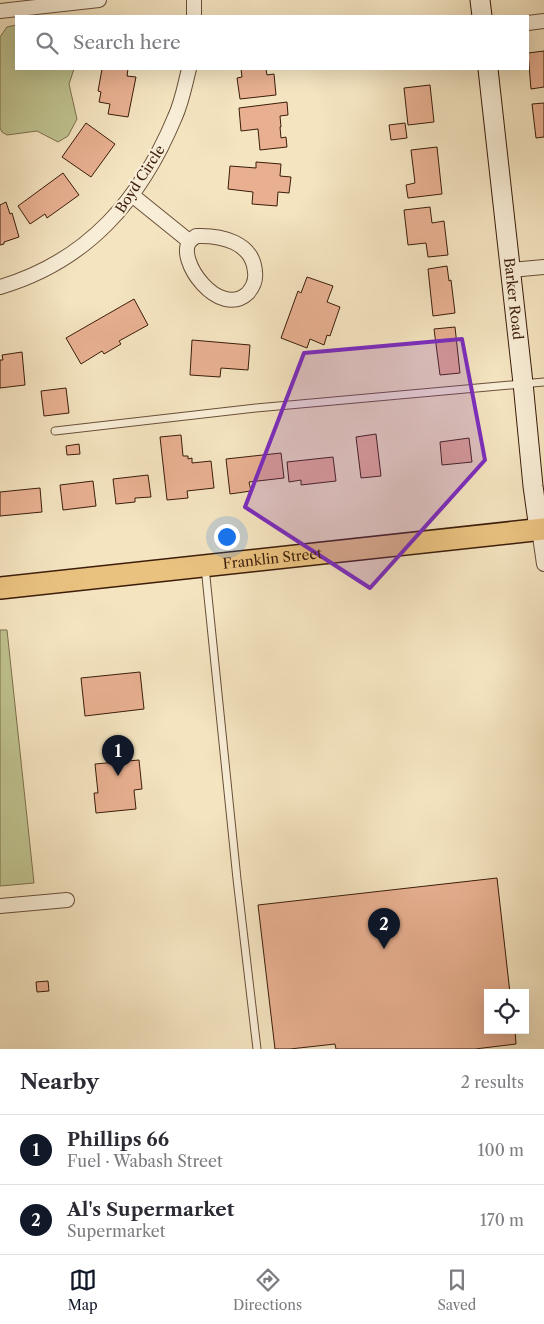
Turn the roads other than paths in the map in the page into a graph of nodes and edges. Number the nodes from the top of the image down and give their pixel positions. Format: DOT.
graph roads {
  1 [pos="99,0"];
  2 [pos="194,0"];
  3 [pos="480,0"];
  4 [pos="0,11"];
  5 [pos="194,15"];
  6 [pos="482,15"];
  7 [pos="544,21"];
  8 [pos="529,23"];
  9 [pos="189,70"];
  10 [pos="488,70"];
  11 [pos="132,195"];
  12 [pos="190,241"];
  13 [pos="544,267"];
  14 [pos="511,270"];
  15 [pos="0,287"];
  16 [pos="544,382"];
  17 [pos="523,383"];
  18 [pos="55,431"];
  19 [pos="542,529"];
  20 [pos="544,564"];
  21 [pos="204,566"];
  22 [pos="0,588"];
  23 [pos="67,900"];
  24 [pos="0,906"];
  25 [pos="257,1049"];
  1 -- 4 [label="street"];
  2 -- 5 [label="street"];
  3 -- 6 [label="street"];
  7 -- 8 [label="street"];
  9 -- 11 [label="street, Boyd Circle"];
  10 -- 14 [label="street, Barker Road"];
  11 -- 12 [label="street"];
  11 -- 15 [label="street, Boyd Circle"];
  12 -- 12 [label="street"];
  13 -- 14 [label="street"];
  14 -- 17 [label="street, Barker Road"];
  16 -- 17 [label="lane"];
  17 -- 18 [label="lane"];
  17 -- 19 [label="street, Barker Road"];
  19 -- 20 [label="street"];
  19 -- 21 [label="main road, Franklin Street"];
  21 -- 22 [label="main road, Franklin Street"];
  21 -- 25 [label="lane"];
  23 -- 24 [label="street"];
}
